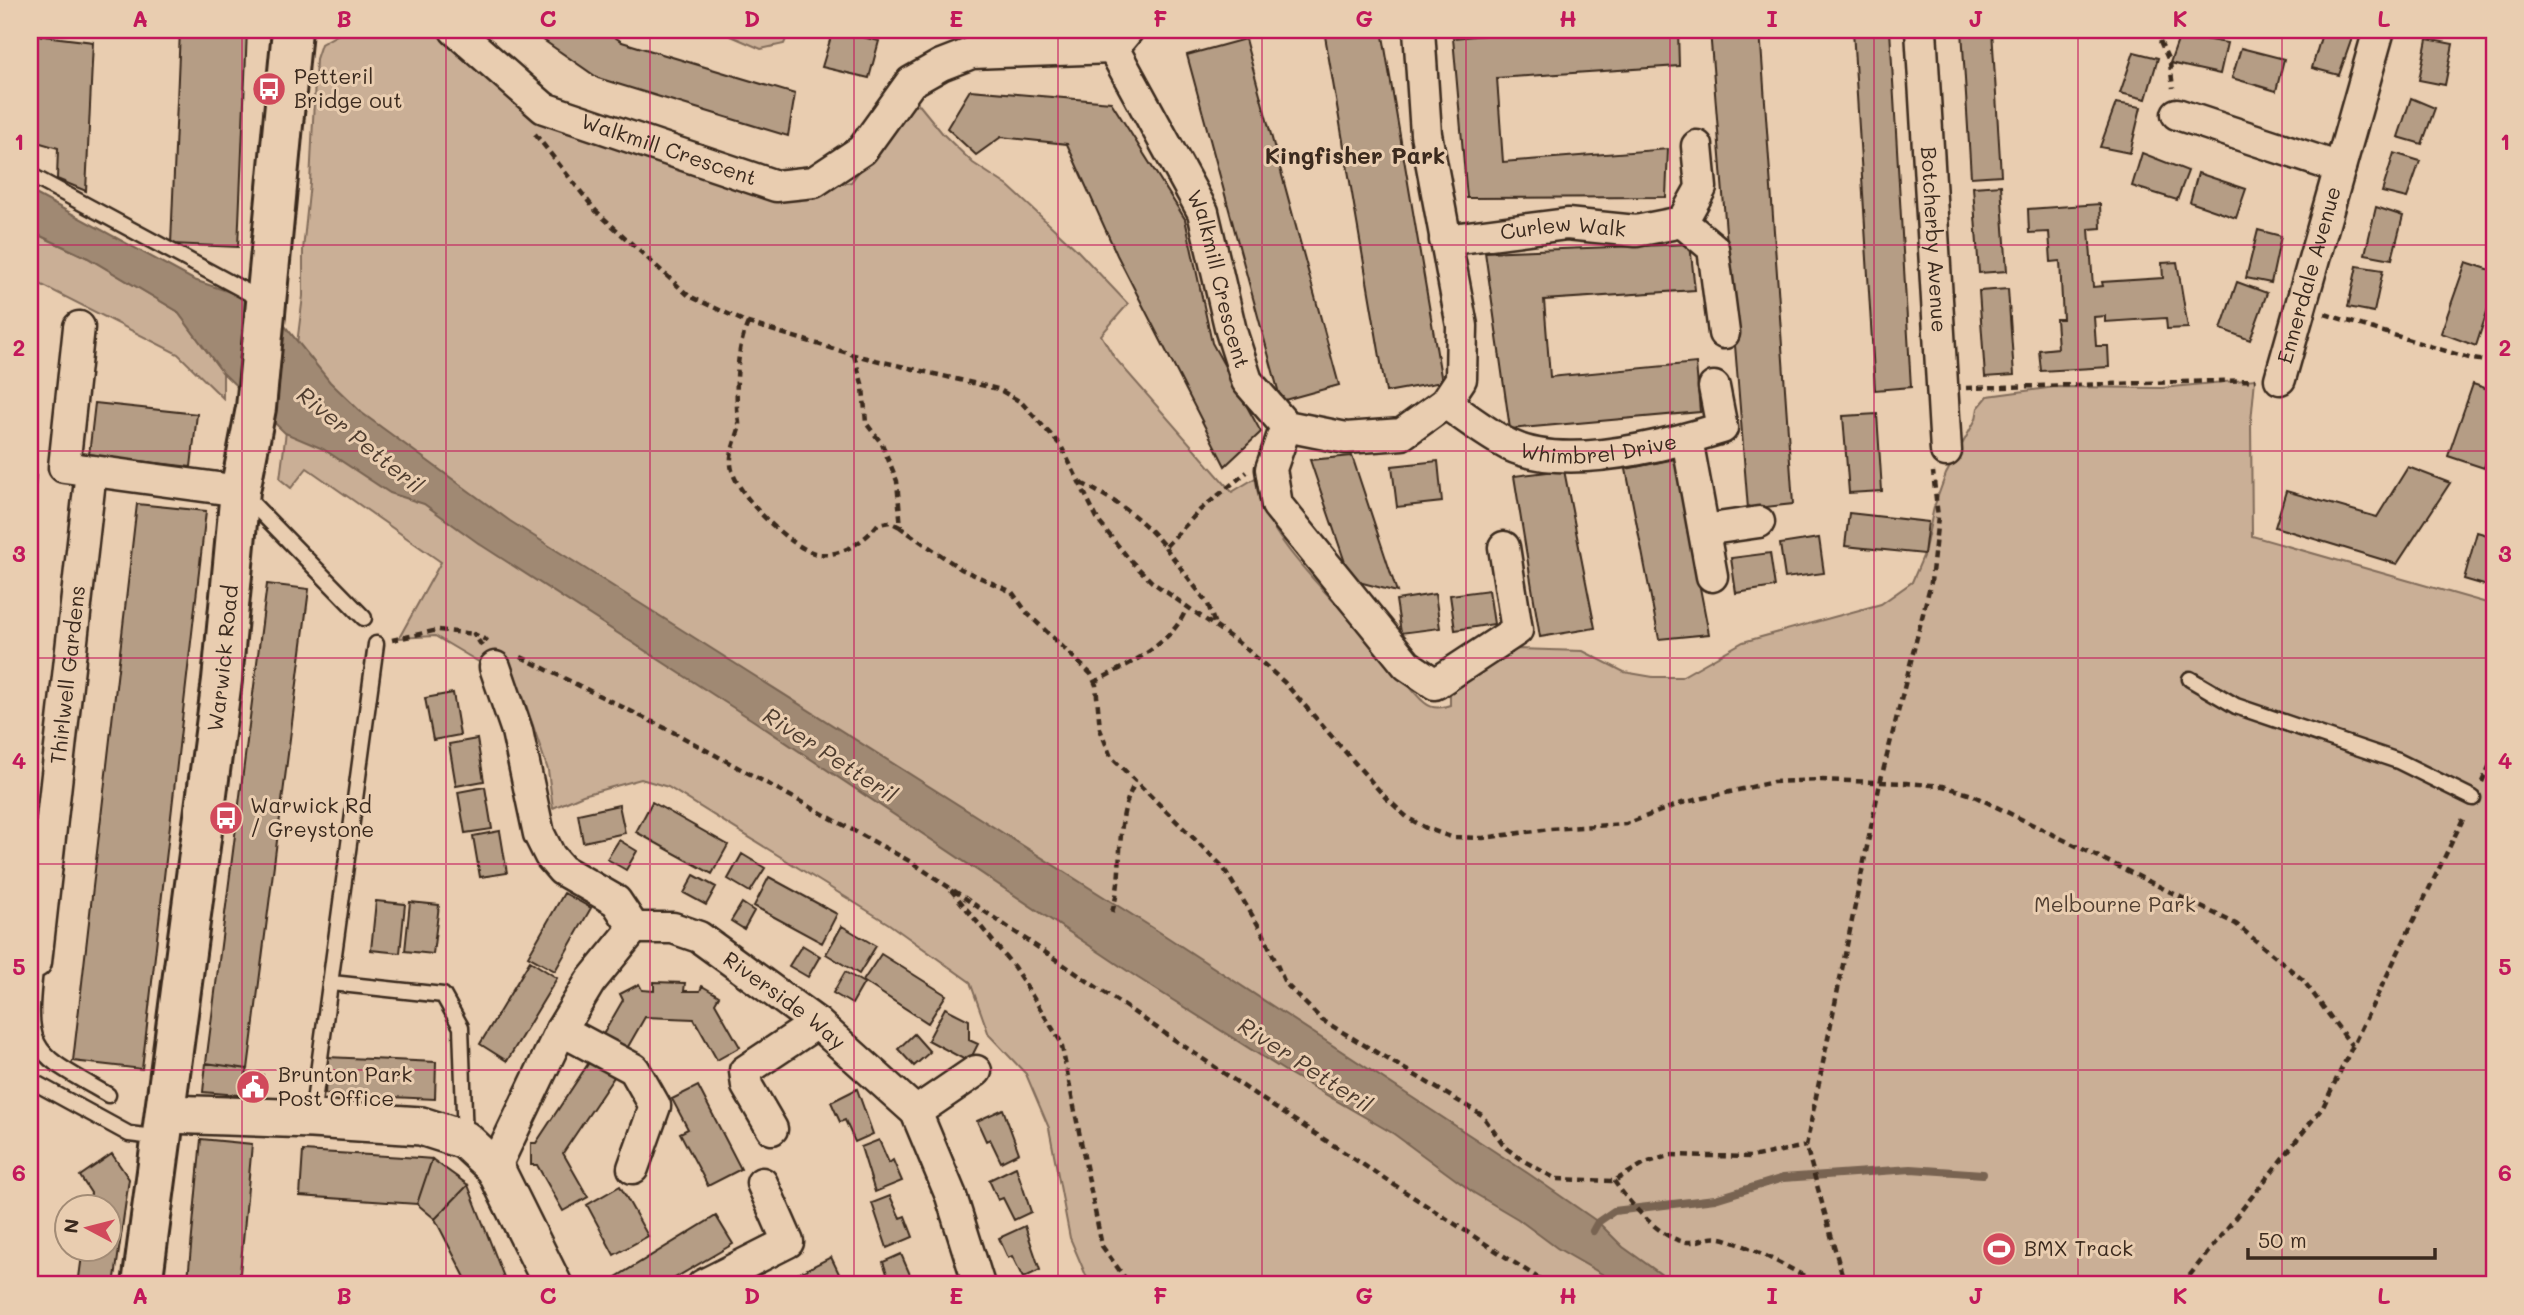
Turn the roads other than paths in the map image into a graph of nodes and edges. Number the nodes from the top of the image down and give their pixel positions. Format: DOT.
graph roads {
  1 [pos="292,30"];
  2 [pos="455,30"];
  3 [pos="1419,30"];
  4 [pos="1921,30"];
  5 [pos="2379,30"];
  6 [pos="1121,39"];
  7 [pos="2177,114"];
  8 [pos="1697,146"];
  9 [pos="2340,168"];
  10 [pos="30,175"];
  11 [pos="1682,222"];
  12 [pos="1445,240"];
  13 [pos="268,303"];
  14 [pos="79,327"];
  15 [pos="1724,333"];
  16 [pos="2280,379"];
  17 [pos="1714,387"];
  18 [pos="1445,403"];
  19 [pos="1286,426"];
  20 [pos="1688,439"];
  21 [pos="1946,450"];
  22 [pos="91,471"];
  23 [pos="240,491"];
  24 [pos="1759,522"];
  25 [pos="1704,530"];
  26 [pos="1504,547"];
  27 [pos="1712,576"];
  28 [pos="364,618"];
  29 [pos="376,643"];
  30 [pos="502,655"];
  31 [pos="2190,679"];
  32 [pos="2473,799"];
  33 [pos="634,928"];
  34 [pos="36,962"];
  35 [pos="332,983"];
  36 [pos="817,1023"];
  37 [pos="562,1030"];
  38 [pos="976,1071"];
  39 [pos="30,1080"];
  40 [pos="108,1095"];
  41 [pos="916,1112"];
  42 [pos="312,1118"];
  43 [pos="165,1126"];
  44 [pos="772,1129"];
  45 [pos="465,1140"];
  46 [pos="495,1168"];
  47 [pos="633,1168"];
  48 [pos="762,1183"];
  49 [pos="149,1284"];
  50 [pos="553,1285"];
  51 [pos="703,1285"];
  52 [pos="979,1285"];
  1 -- 13 [label="main road, Warwick Road"];
  2 -- 6 [label="street, Walkmill Crescent"];
  3 -- 12 [label="street"];
  4 -- 21 [label="street, Botcherby Avenue"];
  5 -- 9 [label="street, Ennerdale Avenue"];
  6 -- 19 [label="street, Walkmill Crescent"];
  7 -- 9 [label="street, Ennerdale Avenue"];
  8 -- 11 [label="street"];
  9 -- 16 [label="street, Ennerdale Avenue"];
  10 -- 13 [label="lane"];
  11 -- 12 [label="street, Curlew Walk"];
  11 -- 15 [label="street"];
  12 -- 18 [label="street"];
  13 -- 23 [label="main road, Warwick Road"];
  14 -- 22 [label="street"];
  17 -- 20 [label="street, Whimbrel Drive"];
  18 -- 19 [label="street"];
  18 -- 20 [label="street, Whimbrel Drive"];
  19 -- 26 [label="street"];
  20 -- 25 [label="street"];
  22 -- 23 [label="street"];
  22 -- 34 [label="street, Thirlwell Gardens"];
  23 -- 28 [label="lane"];
  23 -- 43 [label="main road, Warwick Road"];
  24 -- 25 [label="street"];
  25 -- 27 [label="street"];
  29 -- 35 [label="lane"];
  30 -- 33 [label="street"];
  31 -- 32 [label="lane"];
  33 -- 36 [label="street, Riverside Way"];
  33 -- 37 [label="street"];
  34 -- 40 [label="lane"];
  35 -- 42 [label="lane"];
  35 -- 45 [label="lane"];
  36 -- 41 [label="street, Riverside Way"];
  36 -- 44 [label="street"];
  37 -- 46 [label="street"];
  37 -- 47 [label="street"];
  38 -- 41 [label="street"];
  39 -- 43 [label="lane"];
  41 -- 52 [label="street, Riverside Way"];
  42 -- 43 [label="street"];
  42 -- 45 [label="street"];
  43 -- 49 [label="main road, Warwick Road"];
  45 -- 46 [label="street"];
  46 -- 50 [label="street"];
  48 -- 51 [label="street"];
}
